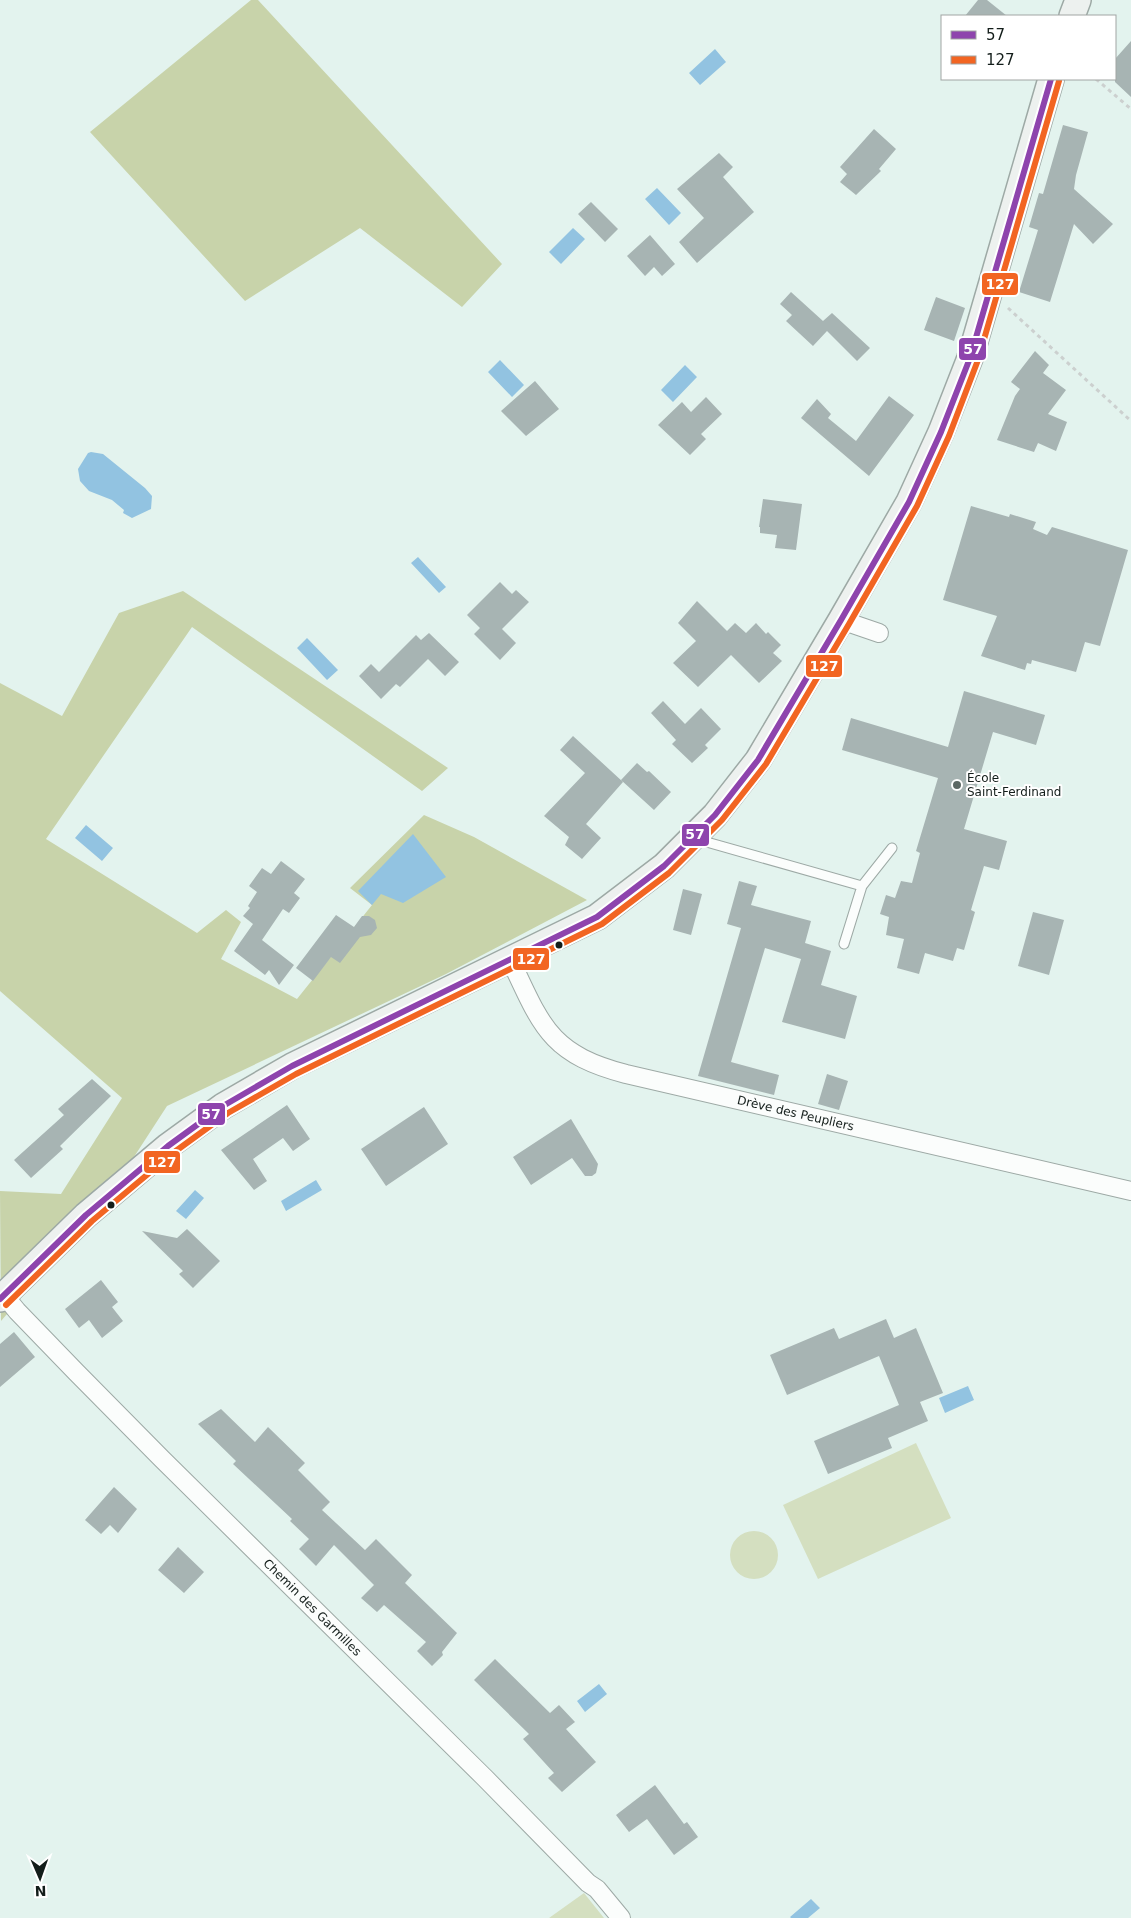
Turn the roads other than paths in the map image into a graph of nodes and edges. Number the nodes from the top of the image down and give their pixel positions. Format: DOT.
graph roads {
  1 [pos="1078,0"];
  2 [pos="1072,15"];
  3 [pos="1051,80"];
  4 [pos="841,620"];
  5 [pos="879,633"];
  6 [pos="693,838"];
  7 [pos="892,848"];
  8 [pos="862,886"];
  9 [pos="844,944"];
  10 [pos="511,961"];
  11 [pos="1131,1191"];
  12 [pos="2,1297"];
  13 [pos="621,1918"];
  1 -- 2 [label="main road"];
  3 -- 4 [label="main road"];
  4 -- 5 [label="street"];
  4 -- 6 [label="main road"];
  6 -- 8 [label="lane"];
  6 -- 10 [label="main road"];
  7 -- 8 [label="lane"];
  8 -- 9 [label="lane"];
  10 -- 11 [label="street, Drève des Peupliers"];
  10 -- 12 [label="main road"];
  12 -- 13 [label="street, Chemin des Garmilles"];
}
